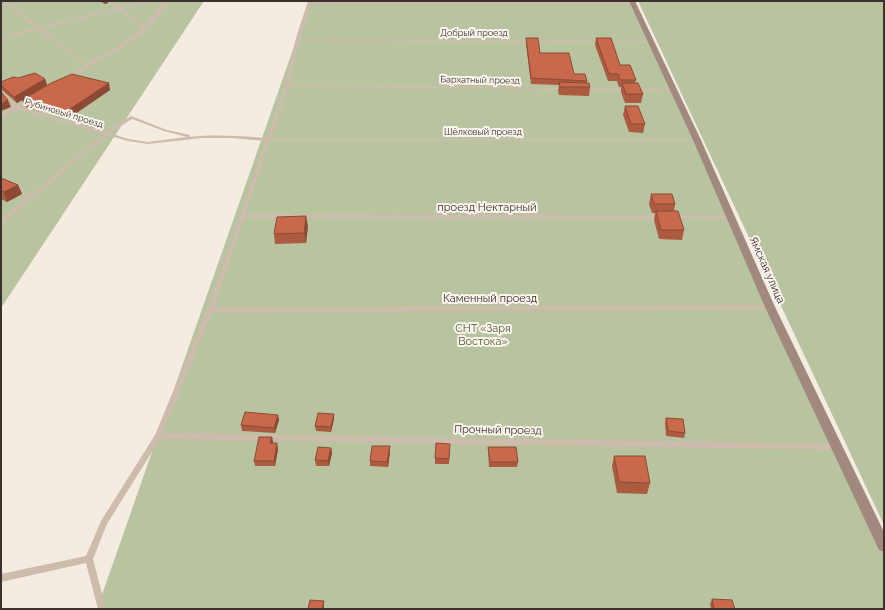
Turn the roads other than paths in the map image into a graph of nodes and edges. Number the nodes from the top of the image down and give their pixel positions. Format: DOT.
graph roads {
  1 [pos="4,1"];
  2 [pos="109,1"];
  3 [pos="150,1"];
  4 [pos="168,1"];
  5 [pos="310,2"];
  6 [pos="633,2"];
  7 [pos="119,8"];
  8 [pos="145,28"];
  9 [pos="40,30"];
  10 [pos="1,38"];
  11 [pos="298,40"];
  12 [pos="651,42"];
  13 [pos="87,66"];
  14 [pos="55,85"];
  15 [pos="286,86"];
  16 [pos="570,89"];
  17 [pos="578,89"];
  18 [pos="673,90"];
  19 [pos="1,92"];
  20 [pos="42,93"];
  21 [pos="17,108"];
  22 [pos="1,117"];
  23 [pos="106,134"];
  24 [pos="202,137"];
  25 [pos="269,140"];
  26 [pos="697,140"];
  27 [pos="1,180"];
  28 [pos="33,196"];
  29 [pos="242,216"];
  30 [pos="731,217"];
  31 [pos="1,222"];
  32 [pos="770,307"];
  33 [pos="210,310"];
  34 [pos="158,436"];
  35 [pos="838,447"];
  36 [pos="884,546"];
  37 [pos="89,559"];
  38 [pos="1,578"];
  39 [pos="102,609"];
  1 -- 9 [label="lane"];
  2 -- 7 [label="lane"];
  3 -- 7 [label="lane"];
  4 -- 8 [label="street"];
  5 -- 6 [label="lane"];
  5 -- 11 [label="lane"];
  6 -- 12 [label="street, Ямская улица"];
  7 -- 8 [label="lane"];
  7 -- 9 [label="lane"];
  8 -- 13 [label="street"];
  9 -- 10 [label="lane"];
  9 -- 13 [label="lane"];
  11 -- 12 [label="lane, Добрый проезд"];
  11 -- 15 [label="lane"];
  12 -- 18 [label="street, Ямская улица"];
  13 -- 14 [label="street"];
  15 -- 16 [label="lane, Бархатный проезд"];
  15 -- 25 [label="lane"];
  17 -- 18 [label="lane"];
  18 -- 26 [label="street, Ямская улица"];
  19 -- 21 [label="lane"];
  20 -- 21 [label="street"];
  21 -- 22 [label="street"];
  21 -- 23 [label="lane, Рубиновый проезд"];
  23 -- 24 [label="lane, Рубиновый проезд"];
  23 -- 24 [label="lane"];
  23 -- 28 [label="lane"];
  24 -- 25 [label="lane, Шёлковый проезд"];
  25 -- 26 [label="lane, Шёлковый проезд"];
  25 -- 29 [label="lane"];
  26 -- 30 [label="street, Ямская улица"];
  27 -- 28 [label="lane"];
  28 -- 31 [label="lane"];
  29 -- 30 [label="lane, проезд Нектарный"];
  29 -- 33 [label="lane"];
  30 -- 32 [label="street, Ямская улица"];
  32 -- 33 [label="lane, Каменный проезд"];
  32 -- 35 [label="street, Ямская улица"];
  33 -- 34 [label="lane"];
  34 -- 35 [label="lane, Прочный проезд"];
  34 -- 37 [label="lane"];
  35 -- 36 [label="street, Ямская улица"];
  37 -- 38 [label="lane"];
  37 -- 39 [label="lane"];
}
